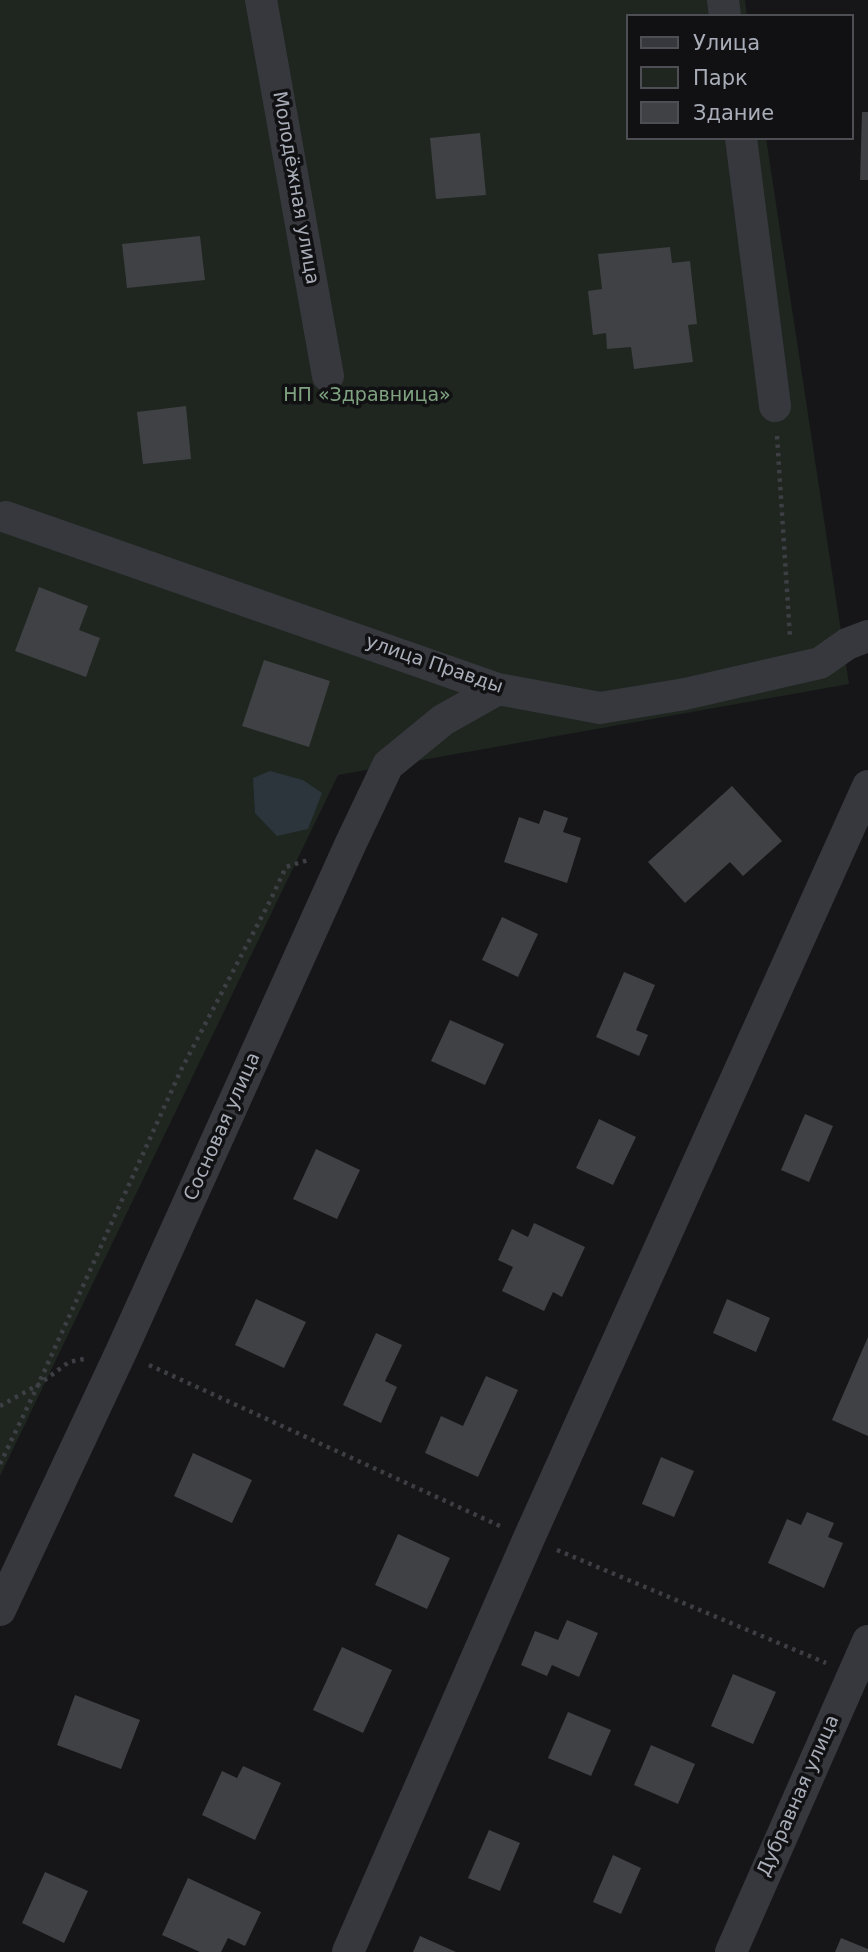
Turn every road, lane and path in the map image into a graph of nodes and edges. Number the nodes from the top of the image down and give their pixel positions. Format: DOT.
graph roads {
  1 [pos="261,0"];
  2 [pos="741,140"];
  3 [pos="328,376"];
  4 [pos="775,406"];
  5 [pos="6,517"];
  6 [pos="868,636"];
  7 [pos="792,669"];
  8 [pos="498,689"];
  9 [pos="868,786"];
  10 [pos="350,845"];
  11 [pos="121,1352"];
  12 [pos="38,1385"];
  13 [pos="0,1406"];
  14 [pos="0,1464"];
  15 [pos="529,1538"];
  16 [pos="0,1610"];
  17 [pos="868,1641"];
  18 [pos="854,1674"];
  19 [pos="348,1952"];
  20 [pos="731,1952"];
  1 -- 3 [label="street, Молодёжная улица"];
  2 -- 4 [label="street"];
  4 -- 7 [label="path"];
  5 -- 8 [label="street, улица Правды"];
  6 -- 7 [label="street, улица Правды"];
  7 -- 8 [label="street, улица Правды"];
  8 -- 10 [label="street, Сосновая улица"];
  9 -- 15 [label="street"];
  10 -- 11 [label="street, Сосновая улица"];
  10 -- 12 [label="path"];
  11 -- 12 [label="path"];
  11 -- 15 [label="path"];
  11 -- 16 [label="street, Сосновая улица"];
  12 -- 13 [label="path"];
  12 -- 14 [label="path"];
  15 -- 18 [label="path"];
  15 -- 19 [label="street"];
  17 -- 18 [label="street, Дубравная улица"];
  18 -- 20 [label="street, Дубравная улица"];
}
